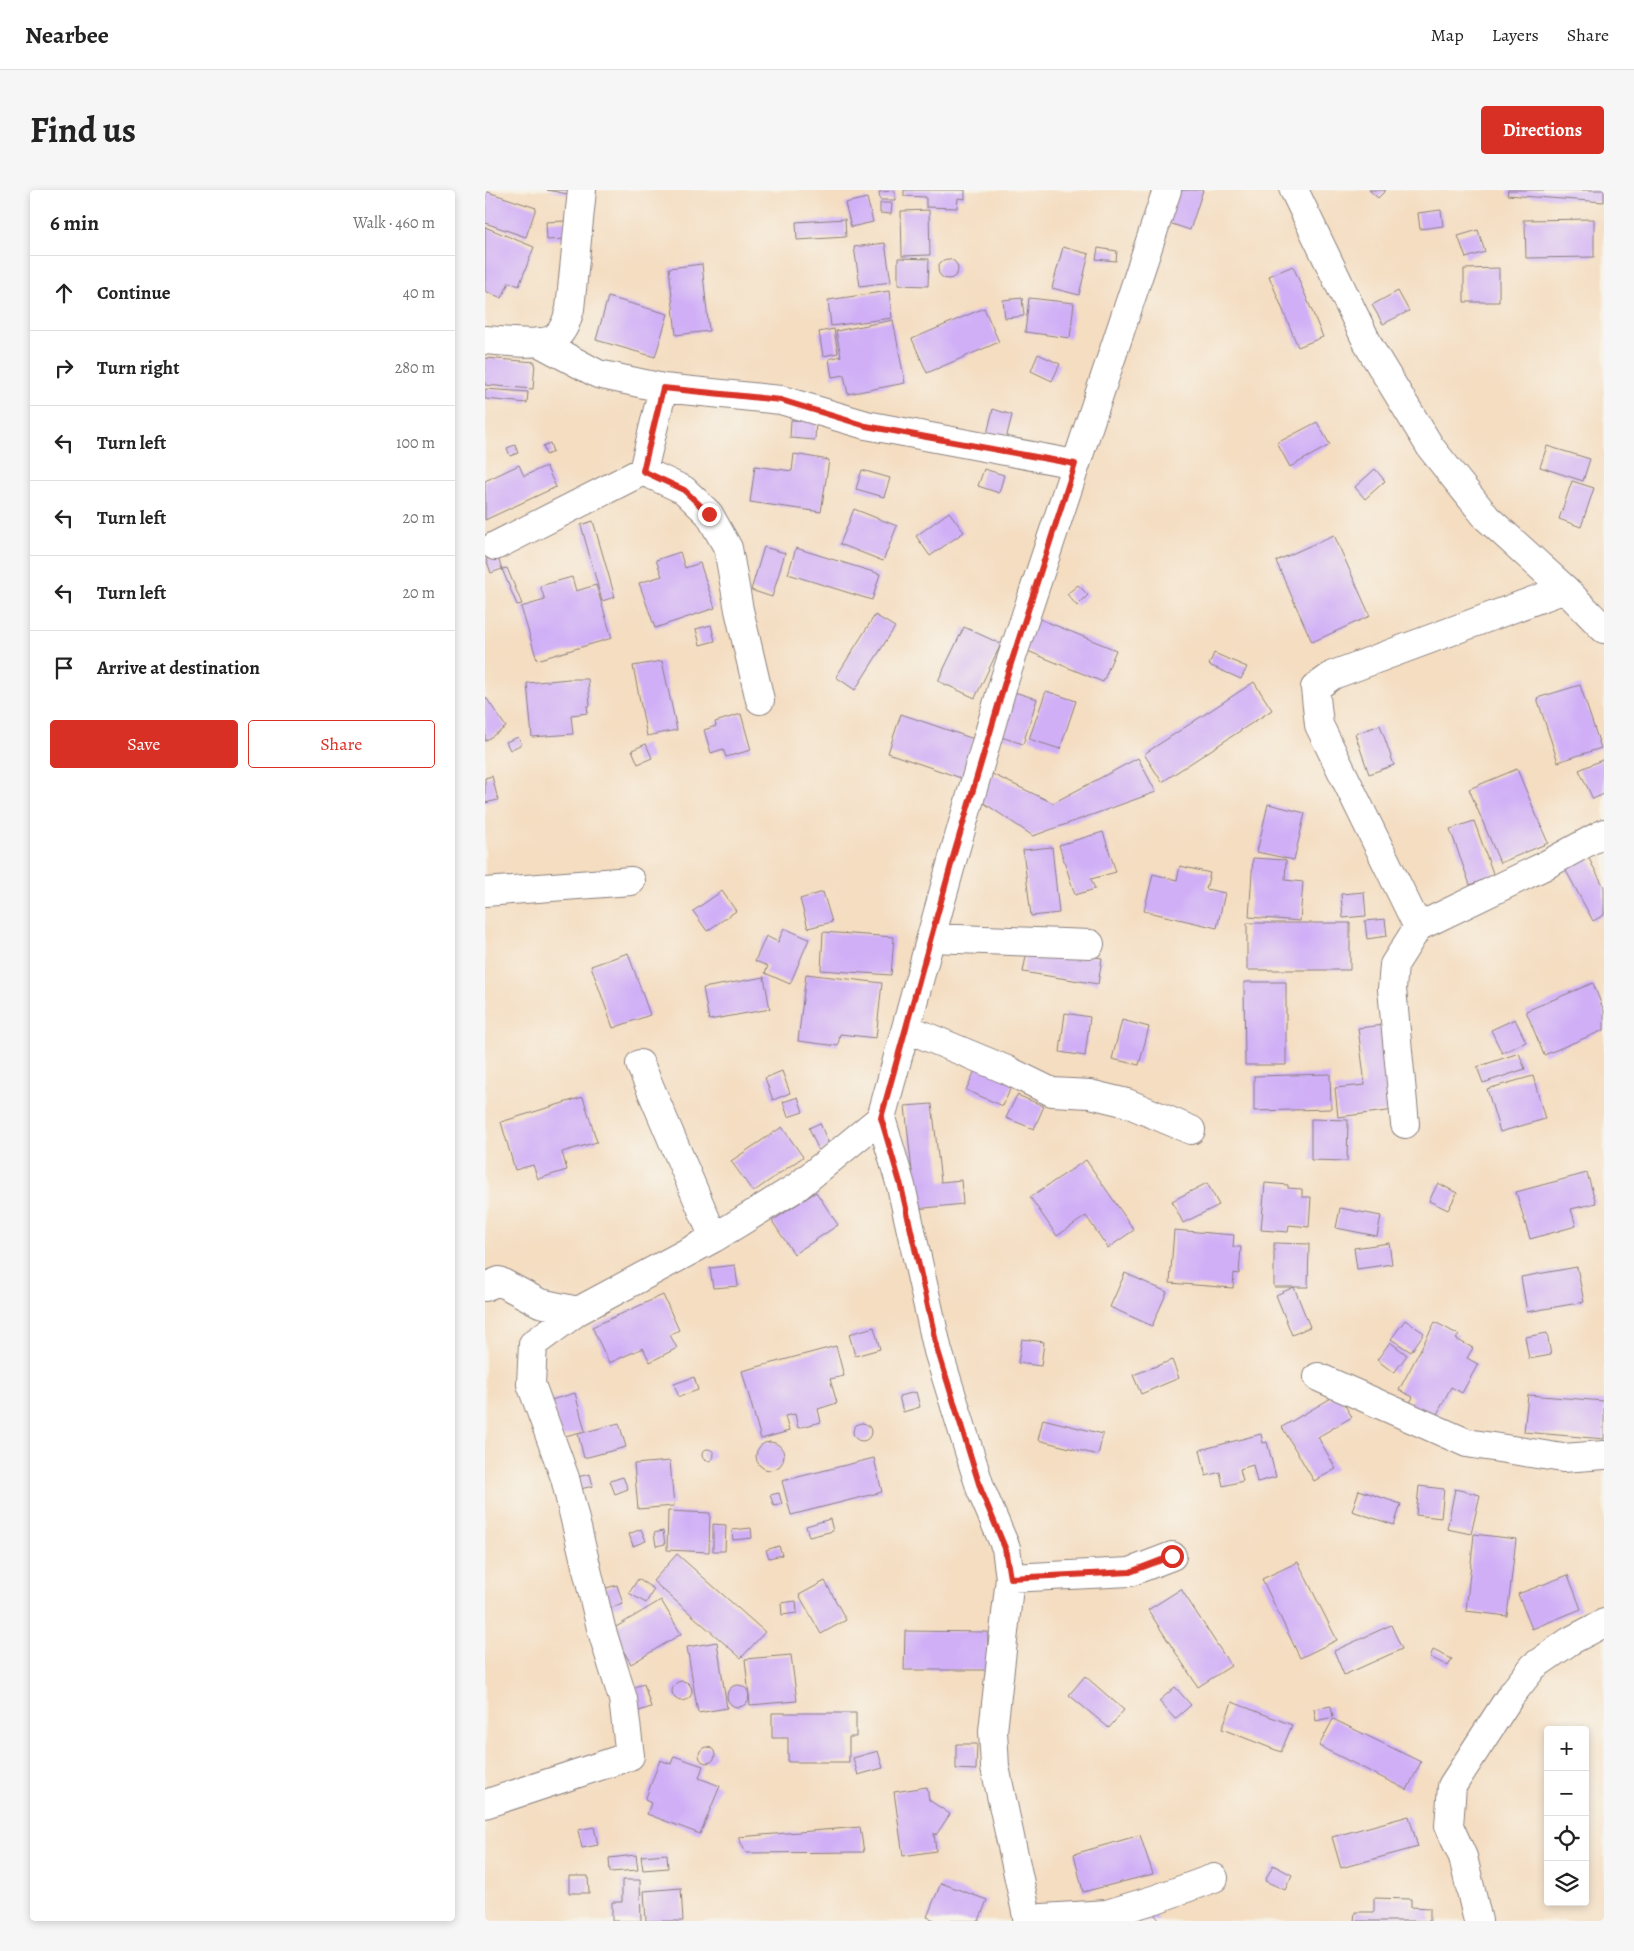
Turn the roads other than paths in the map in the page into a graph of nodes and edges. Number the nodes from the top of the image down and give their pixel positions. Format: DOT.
graph roads {
  1 [pos="582,190"];
  2 [pos="1167,190"];
  3 [pos="1294,190"];
  4 [pos="485,340"];
  5 [pos="538,342"];
  6 [pos="663,388"];
  7 [pos="1075,464"];
  8 [pos="643,471"];
  9 [pos="495,546"];
  10 [pos="1565,589"];
  11 [pos="1604,629"];
  12 [pos="760,700"];
  13 [pos="1604,832"];
  14 [pos="631,881"];
  15 [pos="485,892"];
  16 [pos="1418,927"];
  17 [pos="931,938"];
  18 [pos="1090,944"];
  19 [pos="906,1028"];
  20 [pos="640,1064"];
  21 [pos="881,1118"];
  22 [pos="1405,1124"];
  23 [pos="1191,1130"];
  24 [pos="714,1238"];
  25 [pos="485,1287"];
  26 [pos="578,1311"];
  27 [pos="1318,1377"];
  28 [pos="1604,1455"];
  29 [pos="1172,1556"];
  30 [pos="1010,1578"];
  31 [pos="1604,1623"];
  32 [pos="485,1804"];
  33 [pos="1214,1878"];
  34 [pos="1027,1920"];
  35 [pos="1478,1921"];
  1 -- 5 [label="street"];
  2 -- 7 [label="street"];
  3 -- 10 [label="street"];
  4 -- 5 [label="street"];
  5 -- 6 [label="street"];
  6 -- 7 [label="street"];
  6 -- 8 [label="street"];
  7 -- 17 [label="street"];
  8 -- 9 [label="street"];
  8 -- 12 [label="street"];
  10 -- 11 [label="street"];
  10 -- 16 [label="street"];
  13 -- 16 [label="street"];
  14 -- 15 [label="street"];
  16 -- 22 [label="street"];
  17 -- 18 [label="street"];
  17 -- 19 [label="street"];
  19 -- 21 [label="street"];
  19 -- 23 [label="street"];
  20 -- 24 [label="street"];
  21 -- 24 [label="street"];
  21 -- 30 [label="street"];
  24 -- 26 [label="street"];
  25 -- 26 [label="street"];
  26 -- 32 [label="street"];
  27 -- 28 [label="street"];
  29 -- 30 [label="street"];
  30 -- 34 [label="street"];
  31 -- 35 [label="street"];
  33 -- 34 [label="street"];
}
